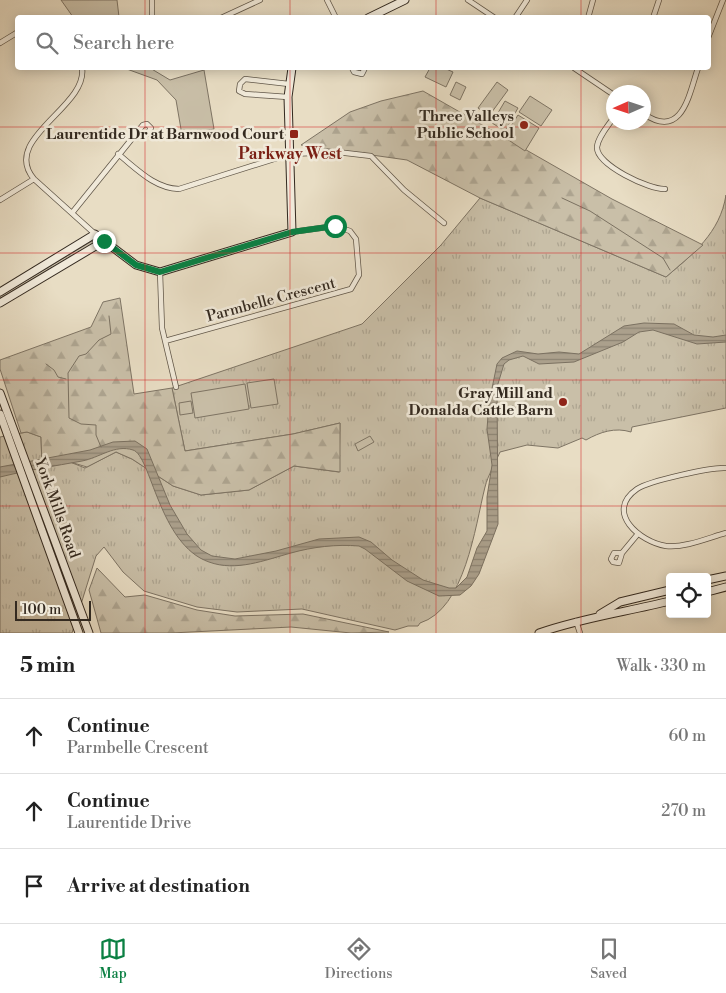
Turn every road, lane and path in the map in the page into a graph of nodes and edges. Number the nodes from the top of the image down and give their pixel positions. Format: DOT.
graph roads {
  1 [pos="152,0"];
  2 [pos="260,0"];
  3 [pos="327,0"];
  4 [pos="405,0"];
  5 [pos="468,0"];
  6 [pos="527,0"];
  7 [pos="593,0"];
  8 [pos="658,0"];
  9 [pos="723,0"];
  10 [pos="152,15"];
  11 [pos="228,15"];
  12 [pos="334,15"];
  13 [pos="374,15"];
  14 [pos="490,15"];
  15 [pos="517,15"];
  16 [pos="589,15"];
  17 [pos="653,15"];
  18 [pos="711,30"];
  19 [pos="15,34"];
  20 [pos="0,43"];
  21 [pos="82,70"];
  22 [pos="292,70"];
  23 [pos="353,70"];
  24 [pos="364,70"];
  25 [pos="577,70"];
  26 [pos="697,70"];
  27 [pos="289,84"];
  28 [pos="606,90"];
  29 [pos="288,97"];
  30 [pos="651,120"];
  31 [pos="606,130"];
  32 [pos="138,132"];
  33 [pos="118,154"];
  34 [pos="290,154"];
  35 [pos="34,179"];
  36 [pos="666,189"];
  37 [pos="0,200"];
  38 [pos="72,213"];
  39 [pos="444,223"];
  40 [pos="292,232"];
  41 [pos="95,234"];
  42 [pos="104,241"];
  43 [pos="160,272"];
  44 [pos="0,292"];
  45 [pos="0,303"];
  46 [pos="165,341"];
  47 [pos="176,387"];
  48 [pos="0,393"];
  49 [pos="0,414"];
  50 [pos="726,468"];
  51 [pos="726,533"];
  52 [pos="637,534"];
  53 [pos="622,553"];
  54 [pos="726,576"];
  55 [pos="711,579"];
  56 [pos="726,588"];
  57 [pos="666,591"];
  58 [pos="711,591"];
  59 [pos="666,602"];
  60 [pos="596,616"];
  61 [pos="576,622"];
  62 [pos="566,625"];
  63 [pos="79,633"];
  64 [pos="89,633"];
  65 [pos="539,633"];
  66 [pos="552,633"];
  67 [pos="580,633"];
  1 -- 10 [label="street"];
  2 -- 11 [label="street"];
  3 -- 12 [label="street"];
  4 -- 13 [label="main road"];
  5 -- 14 [label="street"];
  6 -- 15 [label="street"];
  7 -- 16 [label="street"];
  8 -- 17 [label="street"];
  9 -- 18 [label="street"];
  19 -- 20 [label="street"];
  21 -- 35 [label="street"];
  22 -- 27 [label="main road"];
  23 -- 24 [label="street"];
  25 -- 28 [label="street"];
  26 -- 30 [label="street"];
  27 -- 29 [label="main road"];
  27 -- 29 [label="street"];
  29 -- 34 [label="main road"];
  31 -- 36 [label="street"];
  32 -- 33 [label="street"];
  33 -- 34 [label="street"];
  33 -- 38 [label="street"];
  34 -- 39 [label="street"];
  34 -- 40 [label="main road"];
  35 -- 37 [label="street"];
  35 -- 38 [label="street"];
  38 -- 41 [label="street"];
  40 -- 43 [label="main road"];
  40 -- 46 [label="street, Parmbelle Crescent"];
  41 -- 42 [label="main road"];
  41 -- 44 [label="main road"];
  42 -- 43 [label="main road"];
  42 -- 45 [label="main road"];
  43 -- 46 [label="street"];
  46 -- 47 [label="street"];
  48 -- 64 [label="main road, York Mills Road"];
  49 -- 63 [label="main road, York Mills Road"];
  50 -- 52 [label="street"];
  51 -- 52 [label="street"];
  52 -- 53 [label="street"];
  54 -- 55 [label="main road"];
  56 -- 58 [label="main road"];
  57 -- 60 [label="main road"];
  59 -- 60 [label="main road"];
  60 -- 61 [label="main road"];
  61 -- 62 [label="main road"];
  61 -- 67 [label="street"];
  62 -- 65 [label="main road"];
  62 -- 66 [label="main road"];
}
